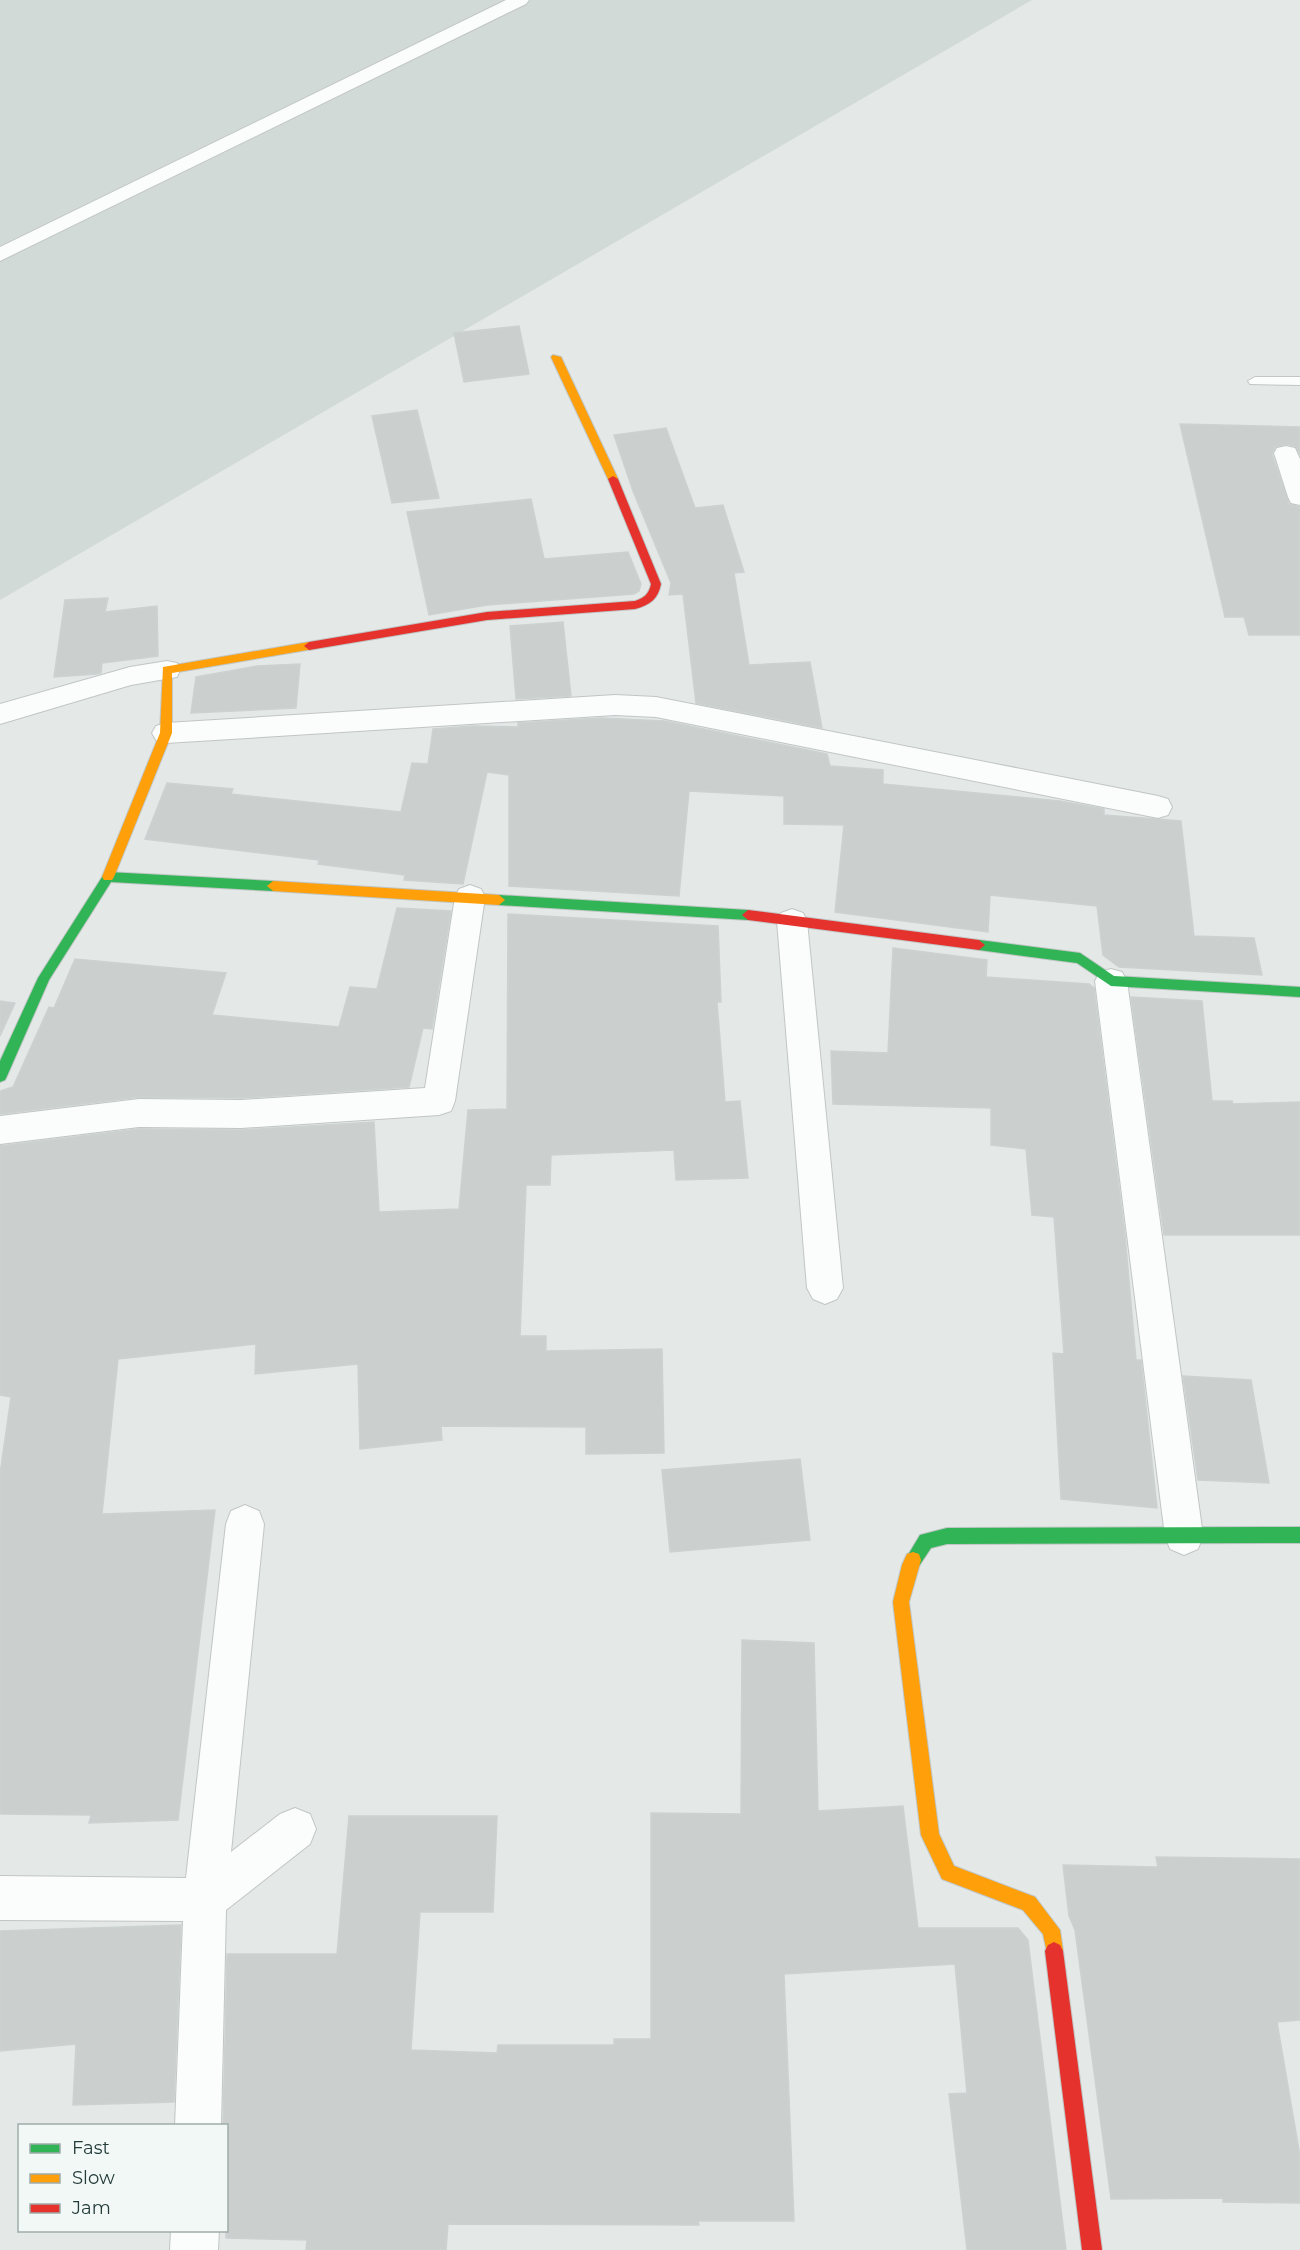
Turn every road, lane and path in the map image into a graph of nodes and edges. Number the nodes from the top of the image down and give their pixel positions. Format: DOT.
graph roads {
  1 [pos="520,0"];
  2 [pos="0,255"];
  3 [pos="556,357"];
  4 [pos="1256,381"];
  5 [pos="1300,381"];
  6 [pos="1286,453"];
  7 [pos="1300,497"];
  8 [pos="168,670"];
  9 [pos="0,714"];
  10 [pos="166,733"];
  11 [pos="1158,807"];
  12 [pos="108,877"];
  13 [pos="470,897"];
  14 [pos="792,921"];
  15 [pos="1111,981"];
  16 [pos="1300,992"];
  17 [pos="0,1076"];
  18 [pos="0,1130"];
  19 [pos="825,1288"];
  20 [pos="245,1524"];
  21 [pos="1300,1535"];
  22 [pos="1184,1536"];
  23 [pos="295,1829"];
  24 [pos="0,1898"];
  25 [pos="205,1900"];
  26 [pos="198,2124"];
  27 [pos="195,2232"];
  28 [pos="194,2250"];
  29 [pos="1092,2250"];
  1 -- 2 [label="street"];
  3 -- 8 [label="street"];
  4 -- 5 [label="lane"];
  6 -- 7 [label="street"];
  8 -- 9 [label="street"];
  8 -- 10 [label="street"];
  10 -- 11 [label="street"];
  10 -- 12 [label="street"];
  12 -- 13 [label="street"];
  12 -- 17 [label="street"];
  13 -- 14 [label="street"];
  13 -- 18 [label="street"];
  14 -- 15 [label="street"];
  14 -- 19 [label="street"];
  15 -- 16 [label="street"];
  15 -- 22 [label="street"];
  20 -- 25 [label="street"];
  21 -- 22 [label="street"];
  22 -- 29 [label="street"];
  23 -- 25 [label="street"];
  24 -- 25 [label="street"];
  25 -- 26 [label="street"];
  27 -- 28 [label="street"];
}
